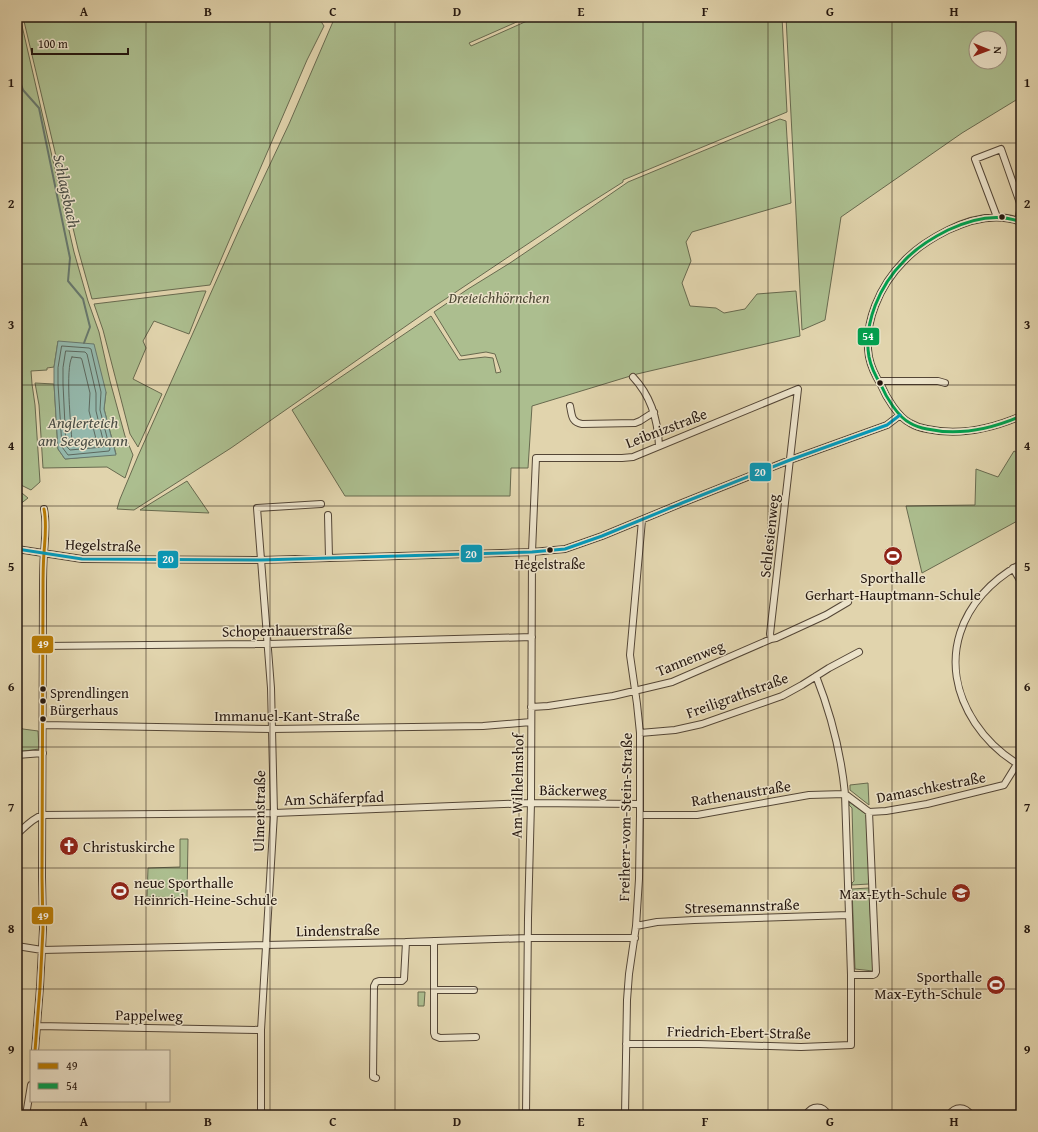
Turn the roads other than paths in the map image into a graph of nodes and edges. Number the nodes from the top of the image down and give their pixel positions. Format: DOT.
graph roads {
  1 [pos="998,217"];
  2 [pos="1019,222"];
  3 [pos="633,377"];
  4 [pos="879,381"];
  5 [pos="945,383"];
  6 [pos="798,389"];
  7 [pos="570,406"];
  8 [pos="654,412"];
  9 [pos="900,415"];
  10 [pos="1021,416"];
  11 [pos="659,446"];
  12 [pos="536,458"];
  13 [pos="790,460"];
  14 [pos="321,504"];
  15 [pos="44,509"];
  16 [pos="328,515"];
  17 [pos="642,520"];
  18 [pos="17,550"];
  19 [pos="532,552"];
  20 [pos="44,553"];
  21 [pos="329,558"];
  22 [pos="261,560"];
  23 [pos="1021,564"];
  24 [pos="1014,568"];
  25 [pos="1021,582"];
  26 [pos="848,602"];
  27 [pos="532,637"];
  28 [pos="771,638"];
  29 [pos="268,644"];
  30 [pos="43,646"];
  31 [pos="859,652"];
  32 [pos="816,676"];
  33 [pos="636,690"];
  34 [pos="531,707"];
  35 [pos="531,722"];
  36 [pos="43,725"];
  37 [pos="272,729"];
  38 [pos="640,733"];
  39 [pos="43,753"];
  40 [pos="17,755"];
  41 [pos="1019,765"];
  42 [pos="845,794"];
  43 [pos="531,803"];
  44 [pos="639,804"];
  45 [pos="869,812"];
  46 [pos="274,813"];
  47 [pos="42,815"];
  48 [pos="640,815"];
  49 [pos="17,834"];
  50 [pos="849,915"];
  51 [pos="636,926"];
  52 [pos="528,938"];
  53 [pos="635,938"];
  54 [pos="434,941"];
  55 [pos="406,942"];
  56 [pos="267,945"];
  57 [pos="17,946"];
  58 [pos="42,950"];
  59 [pos="851,975"];
  60 [pos="434,990"];
  61 [pos="474,990"];
  62 [pos="37,1026"];
  63 [pos="262,1030"];
  64 [pos="476,1037"];
  65 [pos="626,1044"];
  66 [pos="35,1050"];
  67 [pos="376,1078"];
  68 [pos="30,1091"];
  69 [pos="17,1114"];
  70 [pos="26,1114"];
  71 [pos="104,1115"];
  72 [pos="261,1115"];
  73 [pos="526,1115"];
  74 [pos="625,1115"];
  75 [pos="806,1115"];
  76 [pos="828,1115"];
  77 [pos="949,1115"];
  78 [pos="971,1115"];
  1 -- 2 [label="street"];
  1 -- 2 [label="street"];
  1 -- 4 [label="street"];
  3 -- 8 [label="street"];
  4 -- 5 [label="street"];
  4 -- 9 [label="street"];
  6 -- 11 [label="street, Leibnizstraße"];
  6 -- 13 [label="street, Schlesienweg"];
  7 -- 8 [label="street"];
  8 -- 11 [label="street"];
  9 -- 10 [label="street"];
  9 -- 13 [label="street, Hegelstraße"];
  11 -- 12 [label="street, Leibnizstraße"];
  12 -- 19 [label="street, Am Wilhelmshof"];
  13 -- 17 [label="street, Hegelstraße"];
  13 -- 28 [label="street, Schlesienweg"];
  14 -- 22 [label="street, Ulmenstraße"];
  15 -- 20 [label="street"];
  16 -- 21 [label="street"];
  17 -- 19 [label="street, Hegelstraße"];
  17 -- 33 [label="street, Freiherr-vom-Stein-Straße"];
  18 -- 20 [label="street, Hegelstraße"];
  19 -- 21 [label="street, Hegelstraße"];
  19 -- 27 [label="street, Am Wilhelmshof"];
  20 -- 22 [label="street, Hegelstraße"];
  20 -- 30 [label="street"];
  21 -- 22 [label="street, Hegelstraße"];
  22 -- 29 [label="street, Ulmenstraße"];
  23 -- 24 [label="street"];
  24 -- 25 [label="street"];
  24 -- 41 [label="street"];
  26 -- 28 [label="street, Tannenweg"];
  27 -- 29 [label="street, Schopenhauerstraße"];
  27 -- 34 [label="street, Am Wilhelmshof"];
  28 -- 33 [label="street, Tannenweg"];
  29 -- 30 [label="street, Schopenhauerstraße"];
  29 -- 37 [label="street, Ulmenstraße"];
  30 -- 36 [label="street"];
  31 -- 32 [label="street, Freiligrathstraße"];
  32 -- 38 [label="street, Freiligrathstraße"];
  32 -- 42 [label="street"];
  33 -- 34 [label="street, Tannenweg"];
  33 -- 38 [label="street, Freiherr-vom-Stein-Straße"];
  34 -- 35 [label="street, Am Wilhelmshof"];
  35 -- 37 [label="street, Immanuel-Kant-Straße"];
  35 -- 43 [label="street, Am Wilhelmshof"];
  36 -- 37 [label="street, Immanuel-Kant-Straße"];
  36 -- 39 [label="street"];
  37 -- 46 [label="street, Ulmenstraße"];
  38 -- 44 [label="street, Freiherr-vom-Stein-Straße"];
  39 -- 40 [label="street"];
  39 -- 47 [label="street"];
  41 -- 45 [label="street, Damaschkestraße"];
  42 -- 45 [label="street, Damaschkestraße"];
  42 -- 48 [label="street, Rathenaustraße"];
  42 -- 50 [label="street"];
  43 -- 44 [label="street, Bäckerweg"];
  43 -- 46 [label="street, Am Schäferpfad"];
  43 -- 52 [label="street, Am Wilhelmshof"];
  44 -- 48 [label="street, Freiherr-vom-Stein-Straße"];
  45 -- 59 [label="street"];
  46 -- 47 [label="street, Am Schäferpfad"];
  46 -- 56 [label="street, Ulmenstraße"];
  47 -- 49 [label="street"];
  47 -- 58 [label="street"];
  48 -- 51 [label="street, Freiherr-vom-Stein-Straße"];
  50 -- 51 [label="street, Stresemannstraße"];
  50 -- 59 [label="street"];
  51 -- 53 [label="street, Freiherr-vom-Stein-Straße"];
  52 -- 53 [label="street, Lindenstraße"];
  52 -- 54 [label="street, Lindenstraße"];
  52 -- 73 [label="street, Am Wilhelmshof"];
  53 -- 65 [label="street, Freiherr-vom-Stein-Straße"];
  54 -- 55 [label="street, Lindenstraße"];
  54 -- 60 [label="street"];
  55 -- 56 [label="street, Lindenstraße"];
  55 -- 67 [label="street"];
  56 -- 58 [label="street, Lindenstraße"];
  56 -- 63 [label="street, Ulmenstraße"];
  57 -- 58 [label="street, Lindenstraße"];
  58 -- 62 [label="street"];
  59 -- 65 [label="street, Friedrich-Ebert-Straße"];
  60 -- 61 [label="street"];
  60 -- 64 [label="street"];
  62 -- 63 [label="street, Pappelweg"];
  62 -- 66 [label="street"];
  63 -- 72 [label="street, Ulmenstraße"];
  65 -- 74 [label="street, Freiherr-vom-Stein-Straße"];
  68 -- 70 [label="street"];
  69 -- 70 [label="street"];
  70 -- 71 [label="street"];
  75 -- 76 [label="street"];
  77 -- 78 [label="street"];
}
